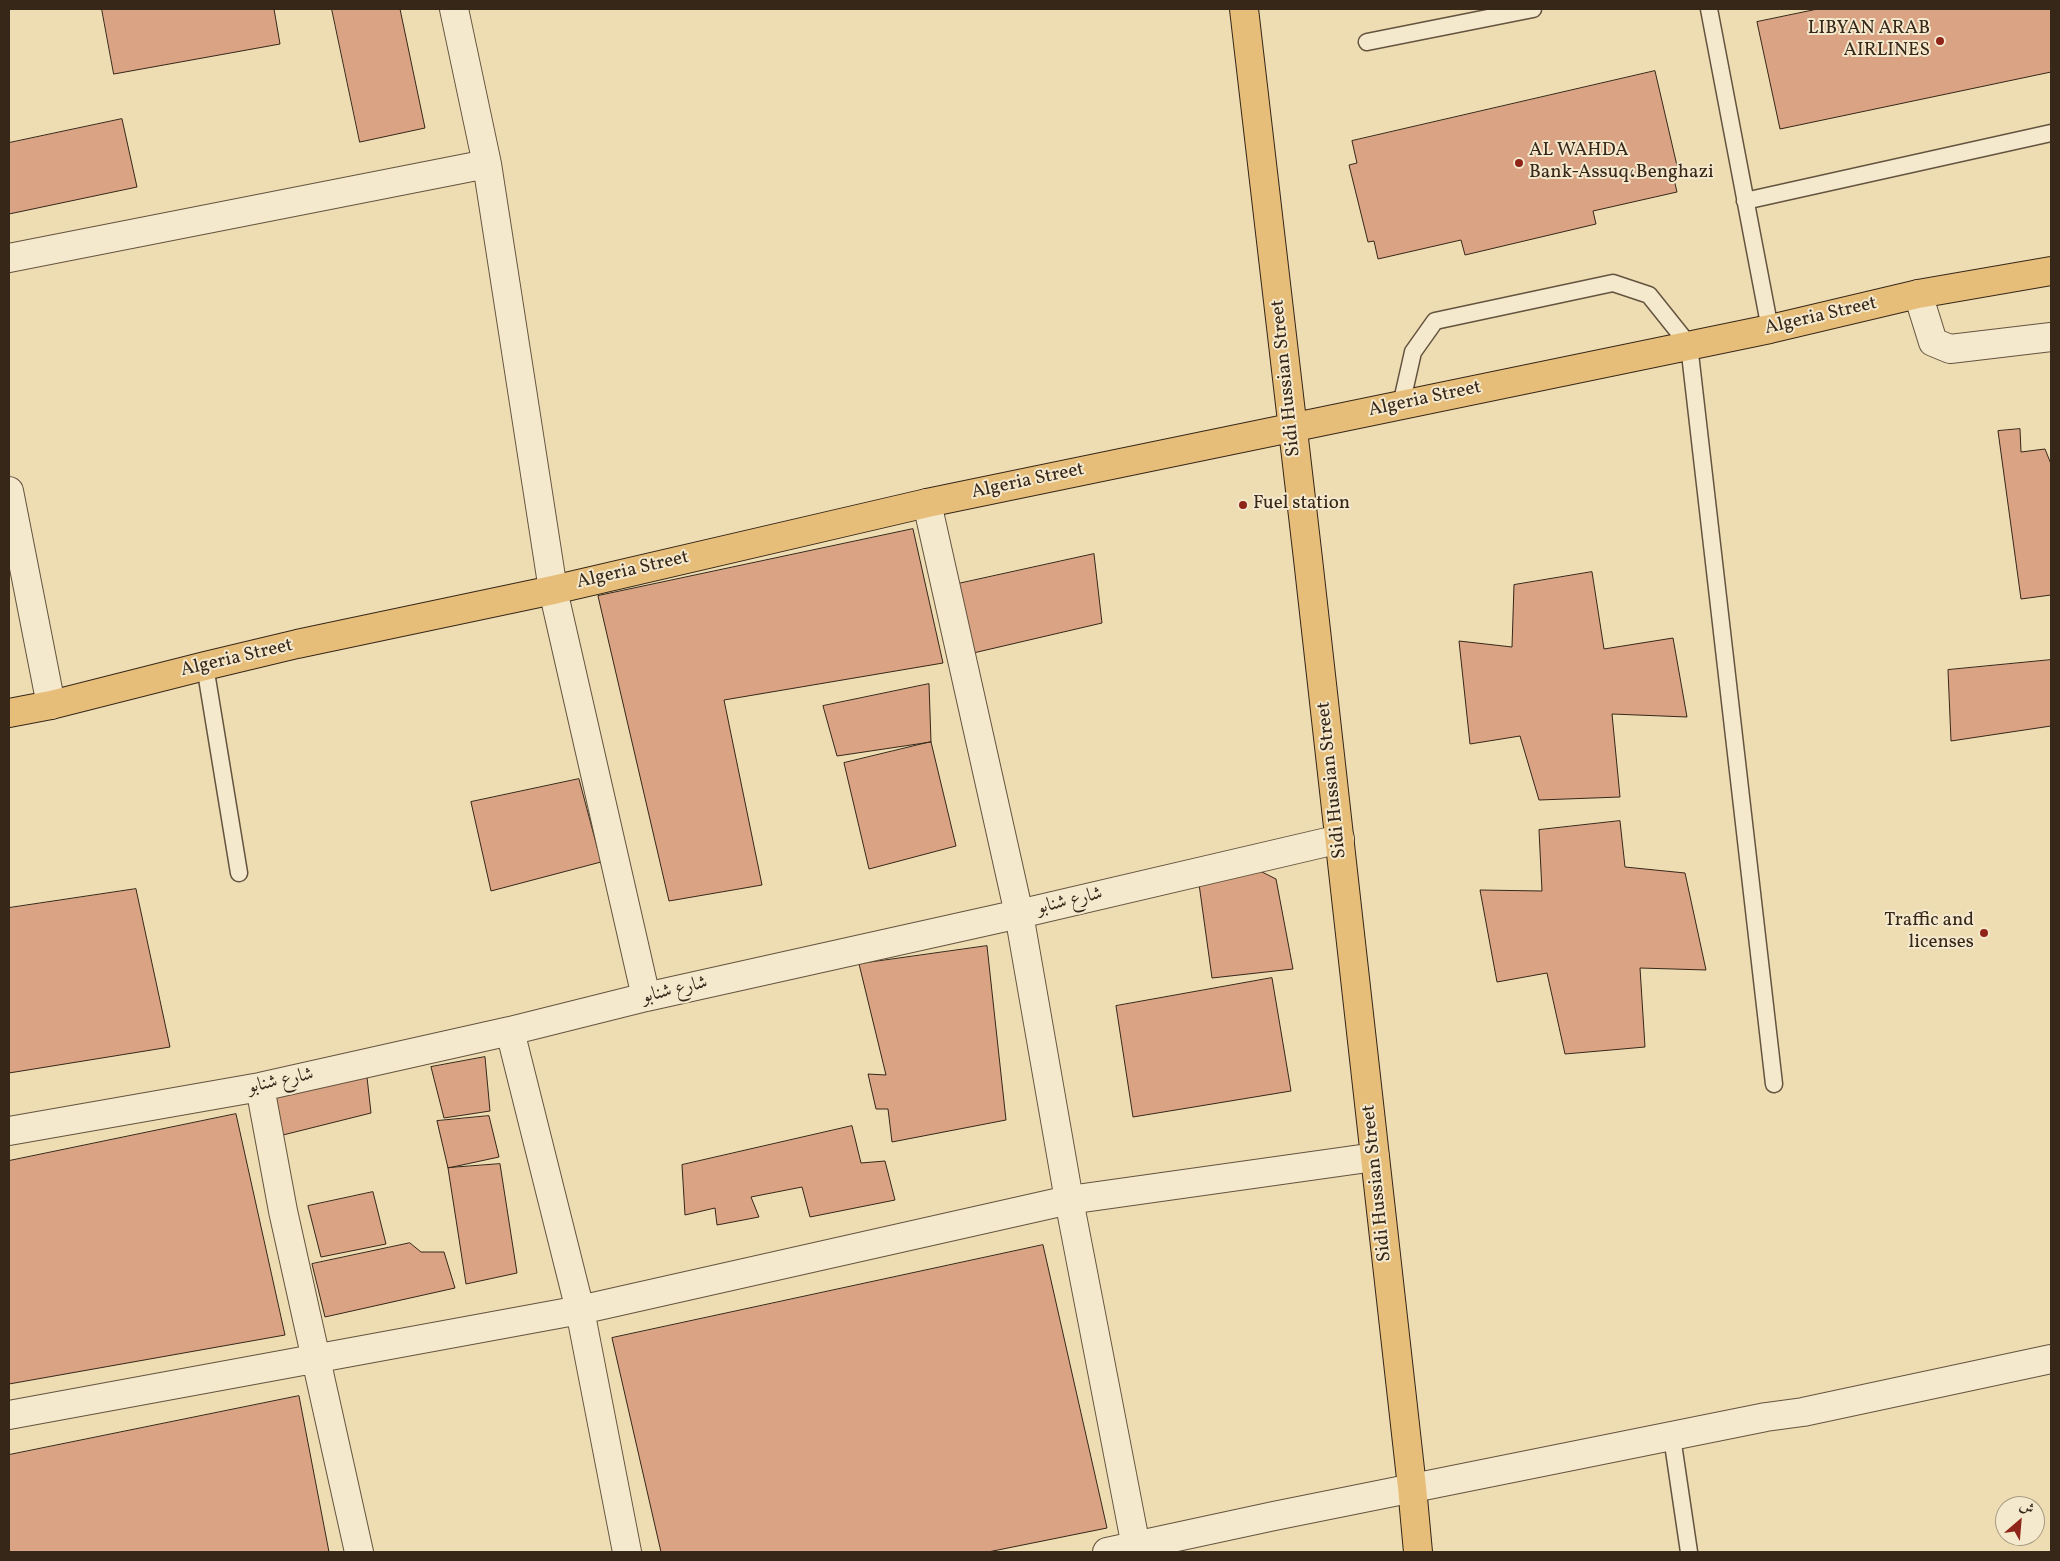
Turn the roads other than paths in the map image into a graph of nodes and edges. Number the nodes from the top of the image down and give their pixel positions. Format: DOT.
graph roads {
  1 [pos="454,9"];
  2 [pos="1244,9"];
  3 [pos="1533,9"];
  4 [pos="1709,9"];
  5 [pos="1367,42"];
  6 [pos="2051,133"];
  7 [pos="487,164"];
  8 [pos="1745,201"];
  9 [pos="9,258"];
  10 [pos="2051,271"];
  11 [pos="1918,294"];
  12 [pos="1770,329"];
  13 [pos="2051,337"];
  14 [pos="1689,345"];
  15 [pos="1401,405"];
  16 [pos="1292,428"];
  17 [pos="9,491"];
  18 [pos="927,503"];
  19 [pos="552,590"];
  20 [pos="205,666"];
  21 [pos="51,705"];
  22 [pos="9,713"];
  23 [pos="1340,839"];
  24 [pos="239,873"];
  25 [pos="1019,914"];
  26 [pos="646,997"];
  27 [pos="510,1030"];
  28 [pos="1774,1084"];
  29 [pos="260,1087"];
  30 [pos="9,1131"];
  31 [pos="1376,1157"];
  32 [pos="1069,1200"];
  33 [pos="580,1310"];
  34 [pos="2051,1359"];
  35 [pos="316,1360"];
  36 [pos="9,1415"];
  37 [pos="1672,1437"];
  38 [pos="1412,1487"];
  39 [pos="1136,1549"];
  40 [pos="359,1552"];
  41 [pos="627,1552"];
  42 [pos="1107,1552"];
  43 [pos="1418,1552"];
  44 [pos="1689,1552"];
  1 -- 7 [label="street"];
  2 -- 16 [label="main road, Sidi Hussian Street"];
  3 -- 5 [label="lane"];
  4 -- 8 [label="lane"];
  6 -- 8 [label="lane"];
  7 -- 9 [label="street"];
  7 -- 19 [label="street"];
  8 -- 12 [label="lane"];
  10 -- 11 [label="main road, Algeria Street"];
  11 -- 12 [label="main road, Algeria Street"];
  11 -- 13 [label="street"];
  12 -- 14 [label="main road, Algeria Street"];
  14 -- 15 [label="main road, Algeria Street"];
  14 -- 15 [label="lane"];
  14 -- 28 [label="lane"];
  15 -- 16 [label="main road, Algeria Street"];
  16 -- 18 [label="main road, Algeria Street"];
  16 -- 23 [label="main road, Sidi Hussian Street"];
  17 -- 21 [label="street"];
  18 -- 19 [label="main road, Algeria Street"];
  18 -- 25 [label="street"];
  19 -- 20 [label="main road, Algeria Street"];
  19 -- 26 [label="street"];
  20 -- 21 [label="main road, Algeria Street"];
  20 -- 24 [label="lane"];
  21 -- 22 [label="main road, Algeria Street"];
  23 -- 25 [label="street, شارع شنابو"];
  23 -- 31 [label="main road, Sidi Hussian Street"];
  25 -- 26 [label="street, شارع شنابو"];
  25 -- 32 [label="street"];
  26 -- 27 [label="street, شارع شنابو"];
  27 -- 29 [label="street, شارع شنابو"];
  27 -- 33 [label="street"];
  29 -- 30 [label="street, شارع شنابو"];
  29 -- 35 [label="street"];
  31 -- 32 [label="street"];
  31 -- 38 [label="main road, Sidi Hussian Street"];
  32 -- 33 [label="street"];
  32 -- 39 [label="street"];
  33 -- 35 [label="street"];
  33 -- 41 [label="street"];
  34 -- 37 [label="street"];
  35 -- 36 [label="street"];
  35 -- 40 [label="street"];
  37 -- 38 [label="street"];
  37 -- 44 [label="lane"];
  38 -- 39 [label="street"];
  38 -- 43 [label="main road, Sidi Hussian Street"];
  39 -- 42 [label="street"];
}
